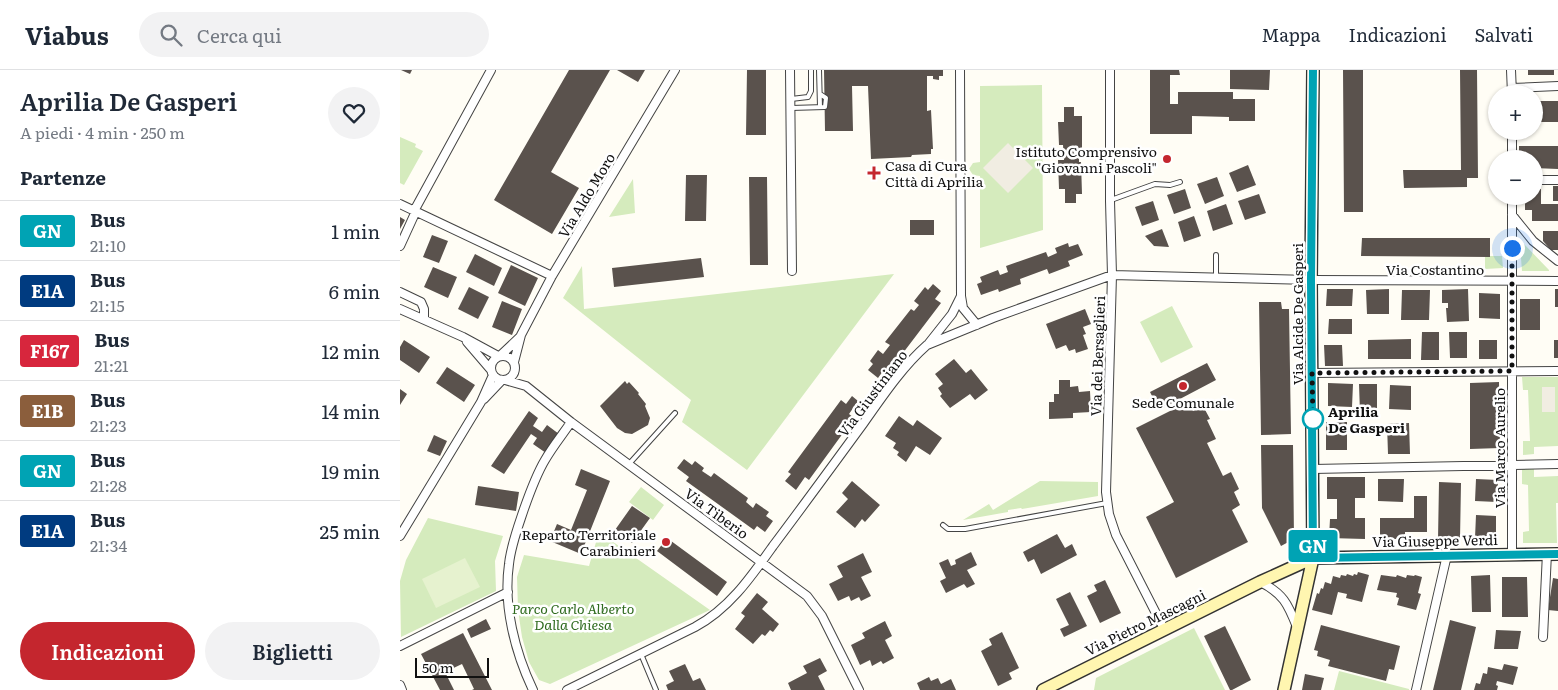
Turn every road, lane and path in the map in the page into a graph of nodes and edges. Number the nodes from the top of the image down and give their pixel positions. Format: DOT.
graph roads {
  1 [pos="491,70"];
  2 [pos="675,70"];
  3 [pos="790,70"];
  4 [pos="811,70"];
  5 [pos="819,70"];
  6 [pos="960,70"];
  7 [pos="1110,70"];
  8 [pos="1313,70"];
  9 [pos="1512,70"];
  10 [pos="1512,85"];
  11 [pos="1558,86"];
  12 [pos="1543,88"];
  13 [pos="790,104"];
  14 [pos="1543,180"];
  15 [pos="1558,180"];
  16 [pos="1180,182"];
  17 [pos="1110,201"];
  18 [pos="400,204"];
  19 [pos="1512,205"];
  20 [pos="415,211"];
  21 [pos="1512,215"];
  22 [pos="400,246"];
  23 [pos="1216,255"];
  24 [pos="1558,261"];
  25 [pos="792,271"];
  26 [pos="1112,275"];
  27 [pos="552,276"];
  28 [pos="1216,278"];
  29 [pos="1311,280"];
  30 [pos="1558,281"];
  31 [pos="1511,282"];
  32 [pos="400,292"];
  33 [pos="960,296"];
  34 [pos="400,309"];
  35 [pos="424,319"];
  36 [pos="976,325"];
  37 [pos="521,335"];
  38 [pos="463,337"];
  39 [pos="927,345"];
  40 [pos="499,356"];
  41 [pos="515,365"];
  42 [pos="1512,371"];
  43 [pos="1558,371"];
  44 [pos="492,372"];
  45 [pos="1312,373"];
  46 [pos="504,380"];
  47 [pos="526,386"];
  48 [pos="481,402"];
  49 [pos="675,413"];
  50 [pos="572,422"];
  51 [pos="629,464"];
  52 [pos="1558,464"];
  53 [pos="1512,465"];
  54 [pos="1313,469"];
  55 [pos="1107,504"];
  56 [pos="943,525"];
  57 [pos="400,536"];
  58 [pos="1512,554"];
  59 [pos="1552,554"];
  60 [pos="1447,556"];
  61 [pos="1313,558"];
  62 [pos="762,562"];
  63 [pos="1260,582"];
  64 [pos="508,592"];
  65 [pos="1297,627"];
  66 [pos="1164,630"];
  67 [pos="1544,637"];
  68 [pos="400,646"];
  69 [pos="640,654"];
  70 [pos="400,685"];
  71 [pos="1051,688"];
  72 [pos="402,690"];
  73 [pos="533,690"];
  74 [pos="567,690"];
  75 [pos="656,690"];
  76 [pos="859,690"];
  77 [pos="1284,690"];
  78 [pos="1416,690"];
  1 -- 20 [label="street"];
  2 -- 27 [label="street, Via Aldo Moro"];
  3 -- 13 [label="street"];
  4 -- 13 [label="lane"];
  5 -- 13 [label="lane"];
  6 -- 33 [label="street"];
  7 -- 17 [label="street, Via dei Bersaglieri"];
  8 -- 29 [label="street, Via Alcide De Gasperi"];
  9 -- 10 [label="street"];
  11 -- 12 [label="street"];
  13 -- 25 [label="street"];
  14 -- 15 [label="street"];
  16 -- 17 [label="lane"];
  17 -- 26 [label="street, Via dei Bersaglieri"];
  18 -- 20 [label="street"];
  19 -- 21 [label="street, Via Marco Aurelio"];
  20 -- 22 [label="street"];
  20 -- 27 [label="street"];
  21 -- 24 [label="street"];
  21 -- 31 [label="street, Via Marco Aurelio"];
  23 -- 28 [label="lane"];
  26 -- 28 [label="street, Via Giustiniano"];
  26 -- 36 [label="street, Via Giustiniano"];
  26 -- 55 [label="street, Via dei Bersaglieri"];
  27 -- 37 [label="street, Via Aldo Moro"];
  28 -- 29 [label="street, Via Giustiniano"];
  29 -- 31 [label="street, Via Costantino"];
  29 -- 45 [label="street, Via Alcide De Gasperi"];
  30 -- 31 [label="street, Via Costantino"];
  31 -- 42 [label="street, Via Marco Aurelio"];
  32 -- 35 [label="street"];
  33 -- 36 [label="street"];
  33 -- 39 [label="street"];
  34 -- 35 [label="street"];
  35 -- 38 [label="street"];
  36 -- 39 [label="street, Via Giustiniano"];
  37 -- 40 [label="street, Via Aldo Moro"];
  37 -- 41 [label="street, Via Aldo Moro"];
  38 -- 40 [label="street"];
  38 -- 44 [label="street"];
  39 -- 62 [label="street, Via Giustiniano"];
  40 -- 41 [label="street"];
  40 -- 44 [label="street, Via Aldo Moro"];
  41 -- 46 [label="street, Via Aldo Moro"];
  41 -- 47 [label="street, Via Tiberio"];
  42 -- 43 [label="street"];
  42 -- 45 [label="street"];
  42 -- 53 [label="street, Via Marco Aurelio"];
  44 -- 46 [label="street"];
  44 -- 48 [label="street, Via Aldo Moro"];
  45 -- 54 [label="street, Via Alcide De Gasperi"];
  46 -- 47 [label="street, Via Tiberio"];
  46 -- 48 [label="street, Via Aldo Moro"];
  47 -- 50 [label="street, Via Tiberio"];
  48 -- 57 [label="street, Via Aldo Moro"];
  49 -- 51 [label="lane"];
  50 -- 51 [label="street, Via Tiberio"];
  50 -- 64 [label="street"];
  51 -- 62 [label="street, Via Tiberio"];
  52 -- 53 [label="street"];
  53 -- 54 [label="street"];
  53 -- 58 [label="street, Via Marco Aurelio"];
  54 -- 61 [label="street, Via Alcide De Gasperi"];
  55 -- 56 [label="lane"];
  55 -- 66 [label="street, Via dei Bersaglieri"];
  58 -- 59 [label="street, Via Giuseppe Verdi"];
  58 -- 60 [label="street, Via Giuseppe Verdi"];
  59 -- 67 [label="street"];
  60 -- 61 [label="street, Via Giuseppe Verdi"];
  60 -- 78 [label="street"];
  61 -- 63 [label="street, Via Pietro Mascagni"];
  61 -- 65 [label="street, Via Alcide De Gasperi"];
  62 -- 69 [label="street, Via Giustiniano"];
  62 -- 76 [label="street, Via Tiberio"];
  63 -- 65 [label="street"];
  63 -- 66 [label="street, Via Pietro Mascagni"];
  64 -- 68 [label="street"];
  64 -- 73 [label="street"];
  65 -- 77 [label="street, Via Alcide De Gasperi"];
  66 -- 71 [label="street, Via Pietro Mascagni"];
  69 -- 74 [label="street, Via Giustiniano"];
  69 -- 75 [label="lane"];
  70 -- 72 [label="street"];
}
